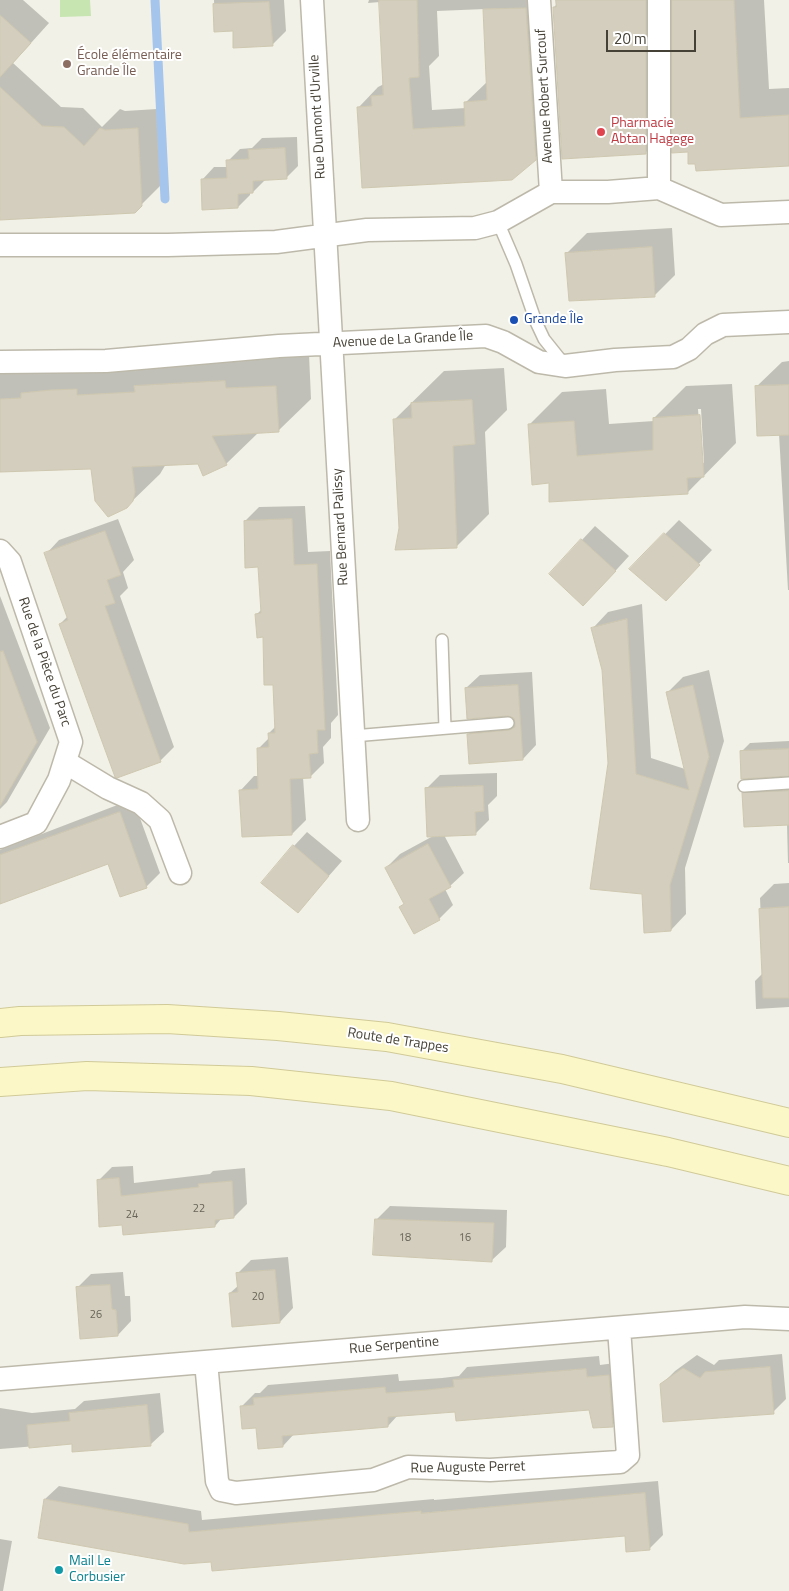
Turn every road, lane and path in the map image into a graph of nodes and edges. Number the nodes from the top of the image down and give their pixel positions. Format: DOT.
graph roads {
  1 [pos="312,0"];
  2 [pos="539,0"];
  3 [pos="658,0"];
  4 [pos="659,188"];
  5 [pos="551,192"];
  6 [pos="789,212"];
  7 [pos="498,222"];
  8 [pos="324,235"];
  9 [pos="0,245"];
  10 [pos="789,322"];
  11 [pos="331,343"];
  12 [pos="0,362"];
  13 [pos="565,366"];
  14 [pos="0,551"];
  15 [pos="442,640"];
  16 [pos="508,724"];
  17 [pos="445,728"];
  18 [pos="353,736"];
  19 [pos="65,762"];
  20 [pos="789,783"];
  21 [pos="744,786"];
  22 [pos="358,820"];
  23 [pos="0,837"];
  24 [pos="180,873"];
  25 [pos="0,1024"];
  26 [pos="0,1082"];
  27 [pos="789,1123"];
  28 [pos="789,1181"];
  29 [pos="789,1318"];
  30 [pos="620,1328"];
  31 [pos="206,1362"];
  32 [pos="0,1379"];
  1 -- 8 [label="street, Rue Dumont d'Urville"];
  2 -- 5 [label="street, Avenue Robert Surcouf"];
  3 -- 4 [label="street"];
  4 -- 5 [label="street"];
  4 -- 6 [label="street"];
  5 -- 7 [label="street"];
  7 -- 8 [label="street"];
  7 -- 13 [label="lane"];
  8 -- 9 [label="street"];
  8 -- 11 [label="street, Rue Bernard Palissy"];
  10 -- 13 [label="street, Avenue de La Grande Île"];
  11 -- 12 [label="street, Avenue de La Grande Île"];
  11 -- 13 [label="street, Avenue de La Grande Île"];
  11 -- 18 [label="street, Rue Bernard Palissy"];
  14 -- 19 [label="street, Rue de la Pièce du Parc"];
  15 -- 17 [label="lane"];
  16 -- 17 [label="lane"];
  17 -- 18 [label="lane"];
  18 -- 22 [label="street, Rue Bernard Palissy"];
  19 -- 23 [label="street, Rue de la Pièce du Parc"];
  19 -- 24 [label="street"];
  20 -- 21 [label="lane"];
  25 -- 27 [label="main road, Route de Trappes"];
  26 -- 28 [label="main road"];
  29 -- 30 [label="street, Rue Serpentine"];
  30 -- 31 [label="street, Rue Serpentine"];
  30 -- 31 [label="street, Rue Auguste Perret"];
  31 -- 32 [label="street, Rue Serpentine"];
}
